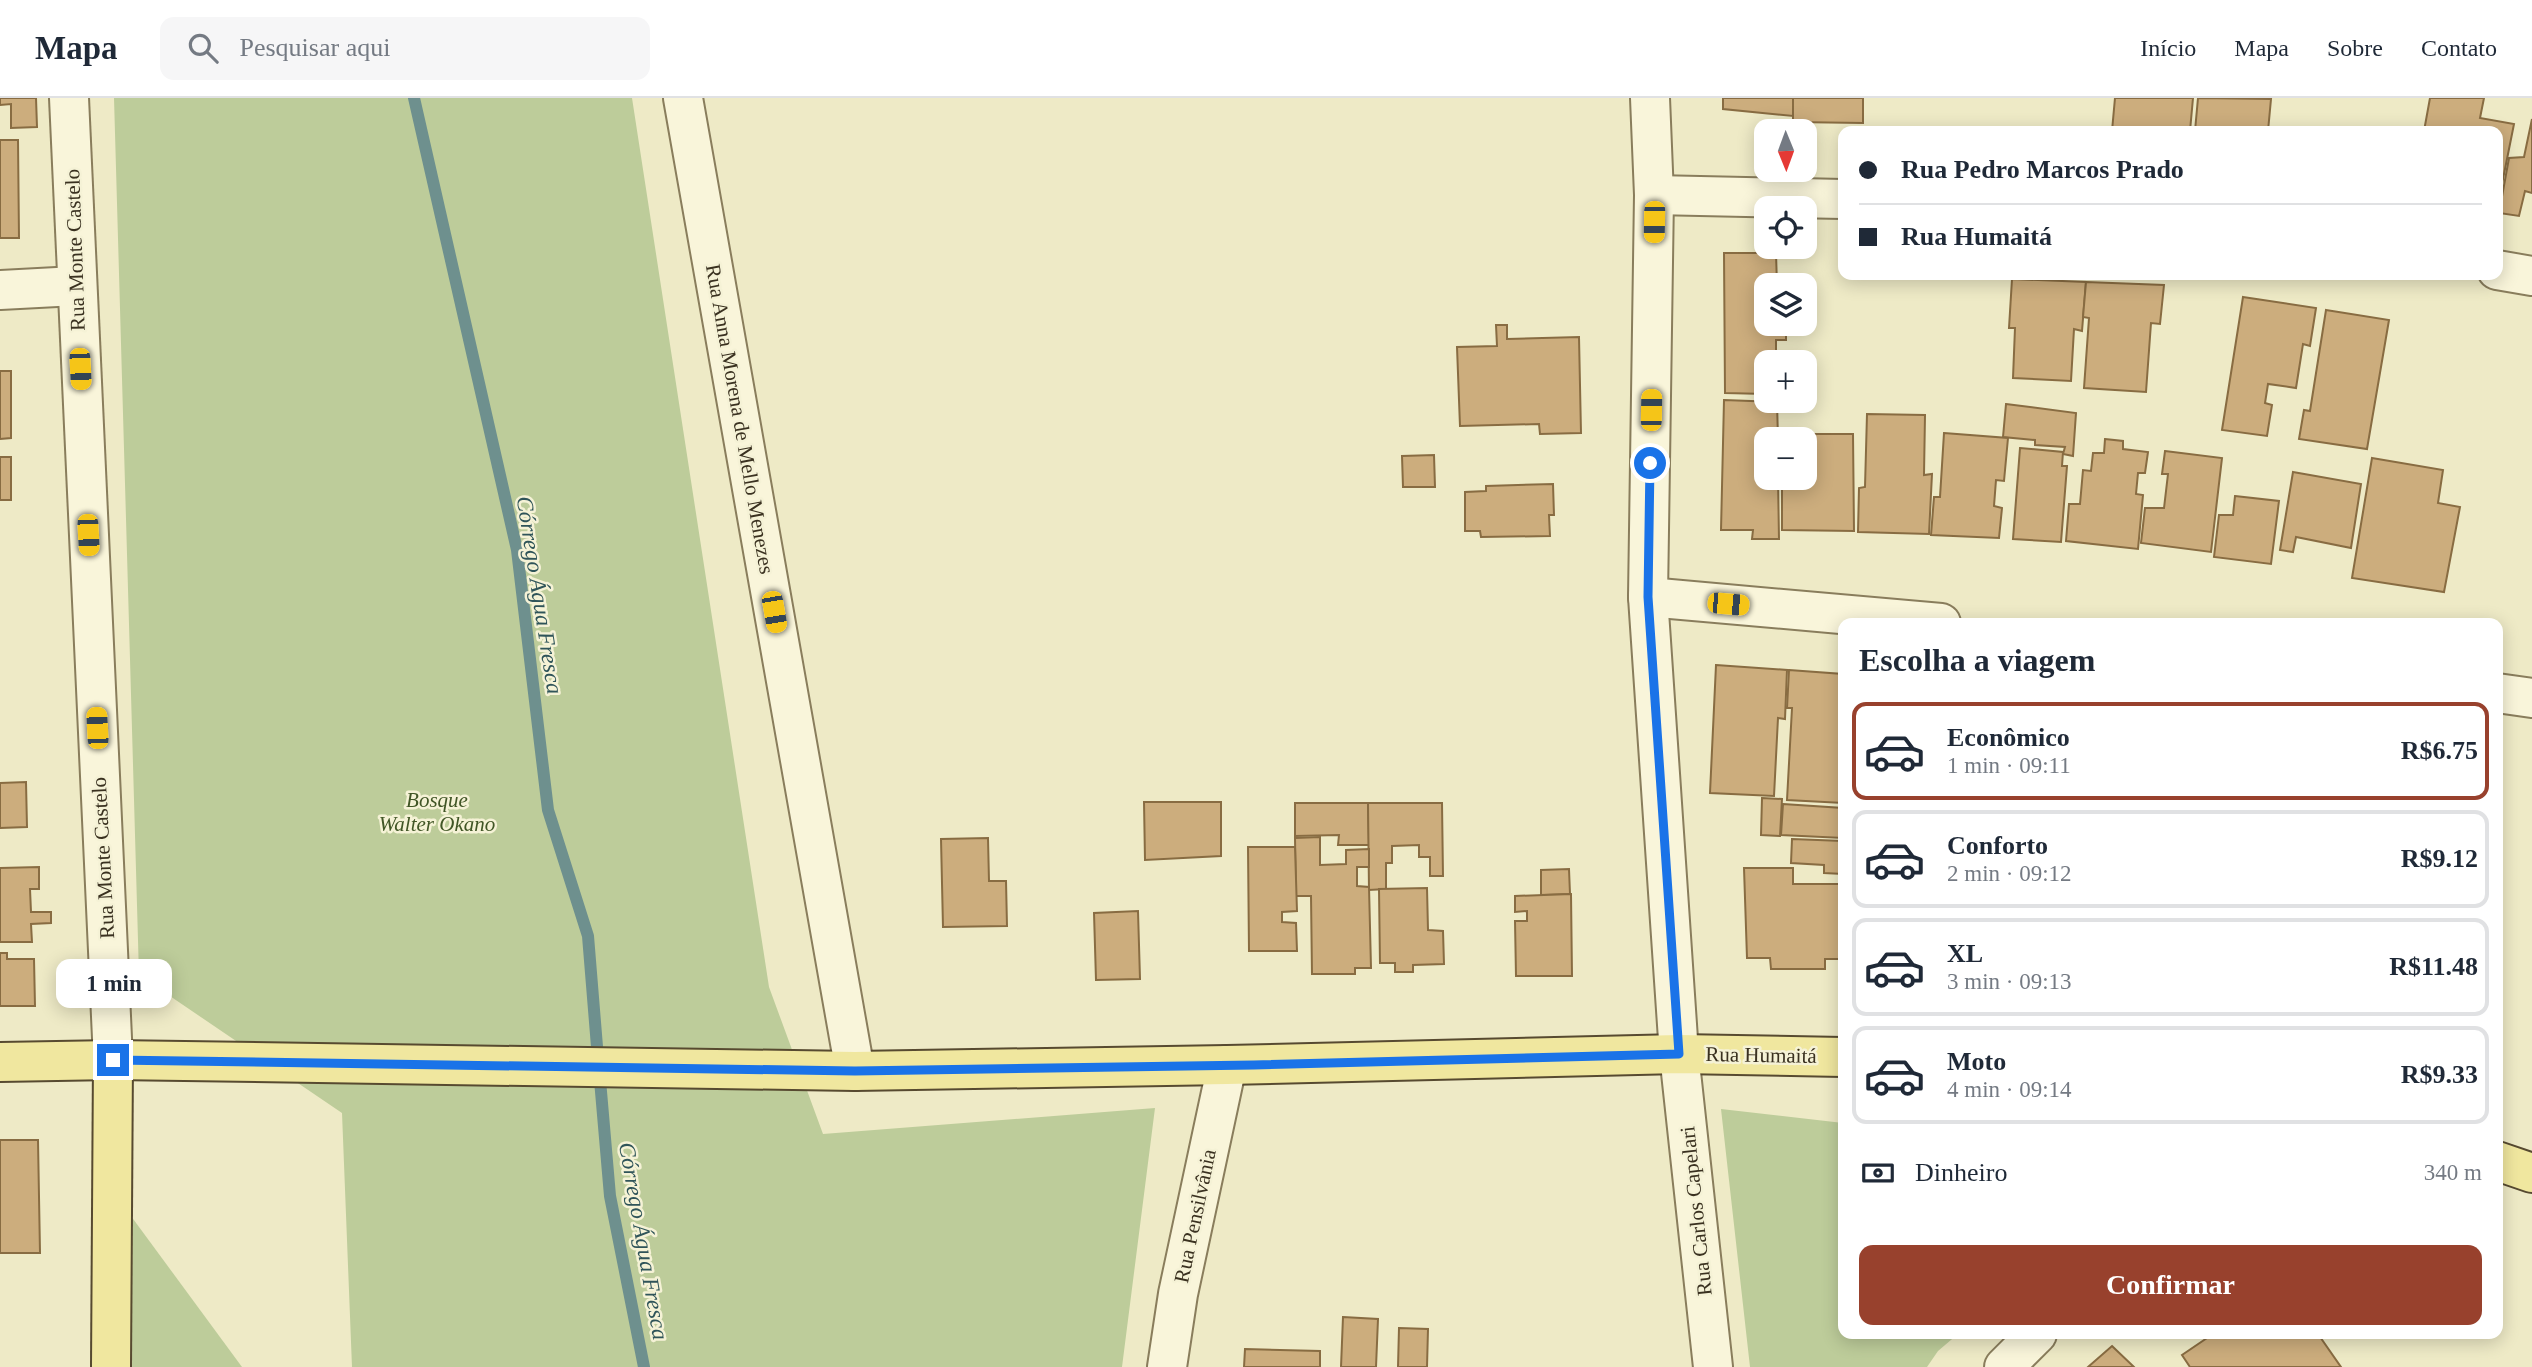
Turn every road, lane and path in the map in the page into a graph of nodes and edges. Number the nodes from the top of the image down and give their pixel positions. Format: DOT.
graph roads {
  1 [pos="69,98"];
  2 [pos="683,98"];
  3 [pos="1650,98"];
  4 [pos="1654,195"];
  5 [pos="1838,199"];
  6 [pos="2503,271"];
  7 [pos="2532,276"];
  8 [pos="76,286"];
  9 [pos="0,290"];
  10 [pos="1648,597"];
  11 [pos="1885,618"];
  12 [pos="2503,694"];
  13 [pos="2532,698"];
  14 [pos="1679,1054"];
  15 [pos="1838,1057"];
  16 [pos="113,1060"];
  17 [pos="0,1062"];
  18 [pos="1227,1065"];
  19 [pos="855,1071"];
  20 [pos="2503,1163"];
  21 [pos="2532,1173"];
  22 [pos="2031,1339"];
  23 [pos="111,1367"];
  24 [pos="1167,1367"];
  25 [pos="1713,1367"];
  26 [pos="2004,1367"];
  1 -- 8 [label="street, Rua Monte Castelo"];
  2 -- 19 [label="street, Rua Anna Morena de Mello Menezes"];
  3 -- 4 [label="street, Rua Carlos Capelari"];
  4 -- 5 [label="street"];
  4 -- 10 [label="street, Rua Carlos Capelari"];
  6 -- 7 [label="street"];
  8 -- 9 [label="street"];
  8 -- 16 [label="street, Rua Monte Castelo"];
  10 -- 11 [label="street"];
  10 -- 14 [label="street, Rua Carlos Capelari"];
  12 -- 13 [label="street"];
  14 -- 15 [label="main road, Rua Humaitá"];
  14 -- 18 [label="main road, Rua Humaitá"];
  14 -- 25 [label="street, Rua Carlos Capelari"];
  16 -- 17 [label="main road, Rua Humaitá"];
  16 -- 19 [label="main road, Rua Humaitá"];
  16 -- 23 [label="main road, Rua Monte Castelo"];
  18 -- 19 [label="main road, Rua Humaitá"];
  18 -- 24 [label="street, Rua Pensilvânia"];
  20 -- 21 [label="main road"];
  22 -- 26 [label="street"];
}
